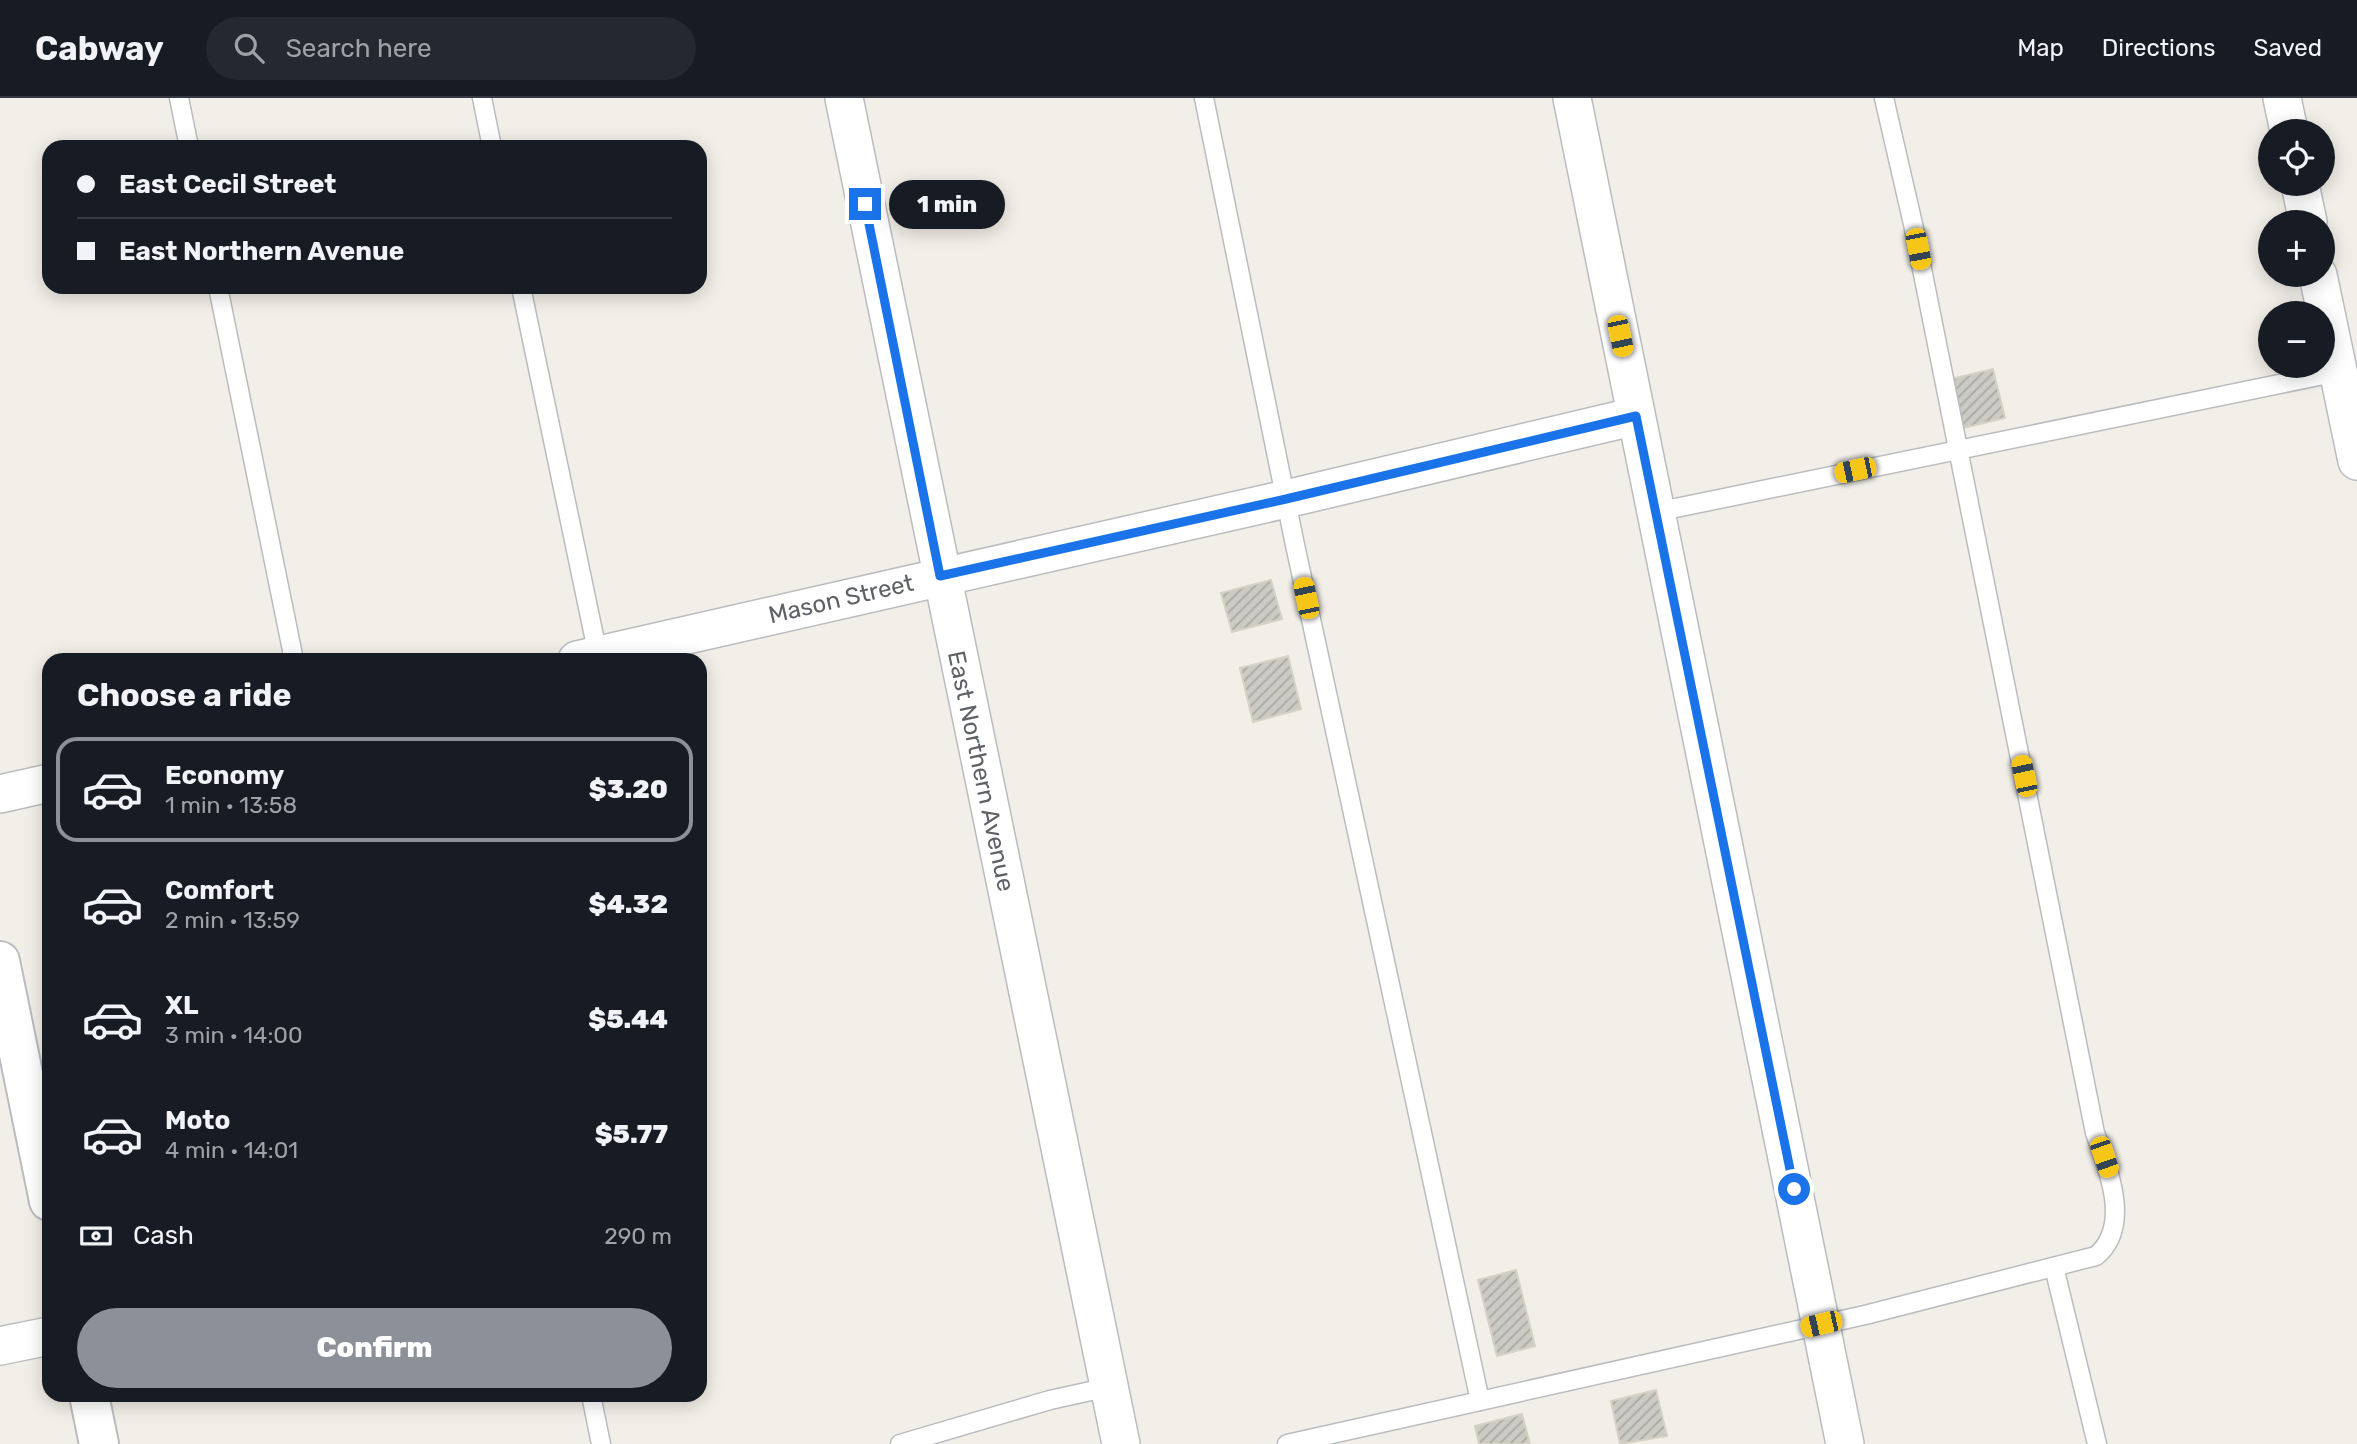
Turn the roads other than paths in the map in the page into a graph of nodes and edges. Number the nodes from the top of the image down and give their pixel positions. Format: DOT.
graph roads {
  1 [pos="179,98"];
  2 [pos="482,98"];
  3 [pos="844,98"];
  4 [pos="1204,98"];
  5 [pos="1572,98"];
  6 [pos="1884,98"];
  7 [pos="2282,98"];
  8 [pos="2286,119"];
  9 [pos="188,140"];
  10 [pos="491,140"];
  11 [pos="2320,287"];
  12 [pos="219,294"];
  13 [pos="522,294"];
  14 [pos="2338,372"];
  15 [pos="2351,408"];
  16 [pos="1636,416"];
  17 [pos="1958,448"];
  18 [pos="2357,461"];
  19 [pos="1286,499"];
  20 [pos="1656,512"];
  21 [pos="940,576"];
  22 [pos="293,653"];
  23 [pos="590,653"];
  24 [pos="612,653"];
  25 [pos="42,785"];
  26 [pos="0,794"];
  27 [pos="0,961"];
  28 [pos="42,1167"];
  29 [pos="2054,1267"];
  30 [pos="1821,1324"];
  31 [pos="42,1337"];
  32 [pos="0,1346"];
  33 [pos="1109,1387"];
  34 [pos="1480,1401"];
  35 [pos="90,1402"];
  36 [pos="592,1402"];
  37 [pos="99,1444"];
  38 [pos="601,1444"];
  39 [pos="900,1444"];
  40 [pos="1121,1444"];
  41 [pos="1287,1444"];
  42 [pos="1845,1444"];
  43 [pos="2097,1444"];
  1 -- 9 [label="lane"];
  2 -- 10 [label="lane"];
  3 -- 21 [label="street, East Northern Avenue"];
  4 -- 19 [label="lane"];
  5 -- 16 [label="street"];
  6 -- 17 [label="lane"];
  7 -- 8 [label="street"];
  11 -- 14 [label="street"];
  12 -- 22 [label="lane"];
  13 -- 23 [label="lane"];
  14 -- 15 [label="street"];
  14 -- 17 [label="lane"];
  15 -- 18 [label="street"];
  16 -- 19 [label="street, Mason Street"];
  16 -- 20 [label="street"];
  17 -- 20 [label="lane"];
  17 -- 29 [label="lane"];
  19 -- 21 [label="street, Mason Street"];
  19 -- 34 [label="lane"];
  20 -- 30 [label="street"];
  21 -- 24 [label="street, Mason Street"];
  21 -- 33 [label="street, East Northern Avenue"];
  25 -- 26 [label="street"];
  27 -- 28 [label="street"];
  29 -- 30 [label="lane"];
  29 -- 43 [label="lane"];
  30 -- 34 [label="lane"];
  30 -- 42 [label="street"];
  31 -- 32 [label="street"];
  33 -- 39 [label="lane"];
  33 -- 40 [label="street, East Northern Avenue"];
  34 -- 41 [label="lane"];
  35 -- 37 [label="street"];
  36 -- 38 [label="lane"];
}
